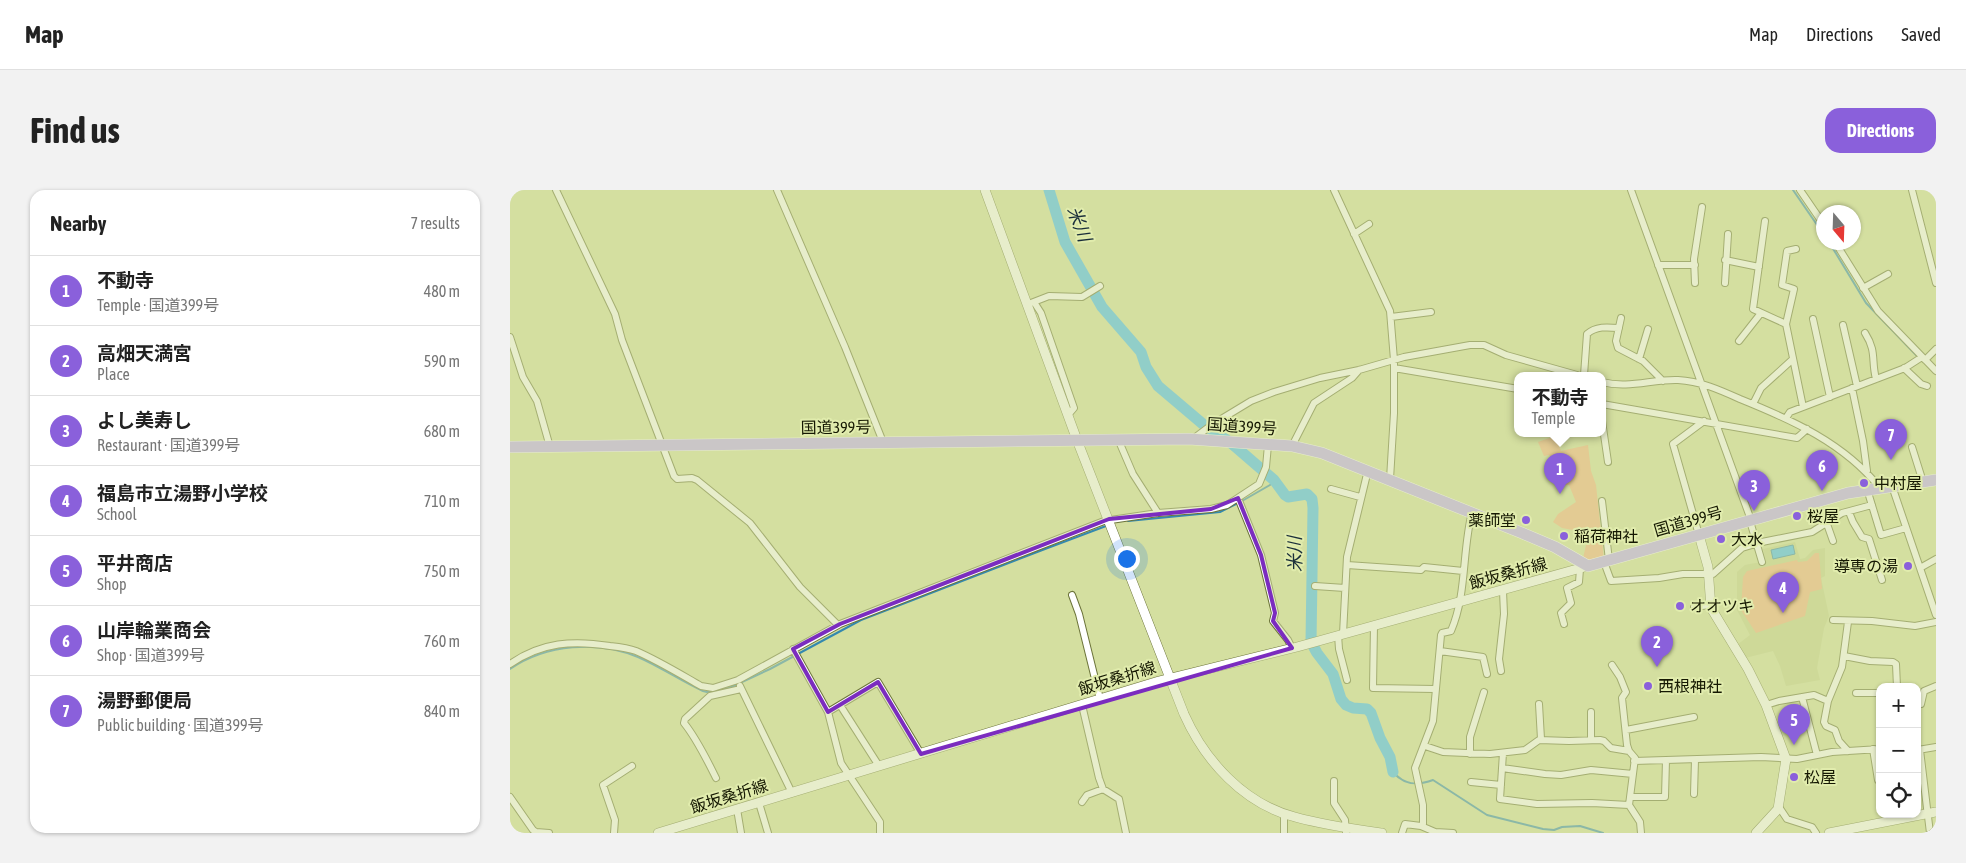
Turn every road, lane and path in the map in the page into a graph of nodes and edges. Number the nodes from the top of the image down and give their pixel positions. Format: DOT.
graph roads {
  1 [pos="556,190"];
  2 [pos="777,190"];
  3 [pos="985,190"];
  4 [pos="1334,190"];
  5 [pos="1631,190"];
  6 [pos="1800,190"];
  7 [pos="1912,190"];
  8 [pos="1702,207"];
  9 [pos="1816,213"];
  10 [pos="1765,221"];
  11 [pos="1369,224"];
  12 [pos="1354,234"];
  13 [pos="1728,234"];
  14 [pos="1796,249"];
  15 [pos="1840,250"];
  16 [pos="1725,260"];
  17 [pos="1658,265"];
  18 [pos="1695,265"];
  19 [pos="1759,267"];
  20 [pos="1888,274"];
  21 [pos="1695,282"];
  22 [pos="1725,283"];
  23 [pos="1936,283"];
  24 [pos="1863,288"];
  25 [pos="1095,289"];
  26 [pos="1031,304"];
  27 [pos="1431,312"];
  28 [pos="1761,313"];
  29 [pos="1391,317"];
  30 [pos="1621,318"];
  31 [pos="1814,319"];
  32 [pos="1786,324"];
  33 [pos="1843,325"];
  34 [pos="1619,328"];
  35 [pos="1648,329"];
  36 [pos="1865,333"];
  37 [pos="510,337"];
  38 [pos="1739,341"];
  39 [pos="1936,349"];
  40 [pos="1639,359"];
  41 [pos="1793,359"];
  42 [pos="1924,359"];
  43 [pos="1394,360"];
  44 [pos="1394,368"];
  45 [pos="1904,368"];
  46 [pos="1359,370"];
  47 [pos="1936,371"];
  48 [pos="1562,372"];
  49 [pos="1584,372"];
  50 [pos="1876,379"];
  51 [pos="1663,381"];
  52 [pos="1606,383"];
  53 [pos="1702,384"];
  54 [pos="1927,386"];
  55 [pos="1855,387"];
  56 [pos="1514,388"];
  57 [pos="1830,397"];
  58 [pos="1754,404"];
  59 [pos="1606,406"];
  60 [pos="1803,407"];
  61 [pos="1786,418"];
  62 [pos="1704,421"];
  63 [pos="1716,423"];
  64 [pos="1807,429"];
  65 [pos="1604,437"];
  66 [pos="1118,439"];
  67 [pos="1193,439"];
  68 [pos="1077,440"];
  69 [pos="883,442"];
  70 [pos="1268,444"];
  71 [pos="662,445"];
  72 [pos="1292,446"];
  73 [pos="510,447"];
  74 [pos="550,447"];
  75 [pos="1912,447"];
  76 [pos="1608,462"];
  77 [pos="1368,470"];
  78 [pos="1867,471"];
  79 [pos="1390,479"];
  80 [pos="1936,480"];
  81 [pos="1923,482"];
  82 [pos="1886,487"];
  83 [pos="1331,489"];
  84 [pos="1867,490"];
  85 [pos="1360,497"];
  86 [pos="1240,501"];
  87 [pos="1602,501"];
  88 [pos="1872,505"];
  89 [pos="1472,512"];
  90 [pos="1849,512"];
  91 [pos="1158,513"];
  92 [pos="1750,520"];
  93 [pos="1110,523"];
  94 [pos="1827,524"];
  95 [pos="1906,528"];
  96 [pos="1699,535"];
  97 [pos="1882,535"];
  98 [pos="1869,539"];
  99 [pos="1832,541"];
  100 [pos="1757,543"];
  101 [pos="1936,559"];
  102 [pos="1606,561"];
  103 [pos="1762,562"];
  104 [pos="1347,565"];
  105 [pos="1584,567"];
  106 [pos="1920,568"];
  107 [pos="1463,571"];
  108 [pos="1709,575"];
  109 [pos="1882,580"];
  110 [pos="1315,586"];
  111 [pos="1345,588"];
  112 [pos="1503,591"];
  113 [pos="1072,595"];
  114 [pos="1459,602"];
  115 [pos="1710,605"];
  116 [pos="1694,607"];
  117 [pos="1936,615"];
  118 [pos="1833,620"];
  119 [pos="1848,622"];
  120 [pos="1936,622"];
  121 [pos="1564,624"];
  122 [pos="838,625"];
  123 [pos="1374,625"];
  124 [pos="1340,634"];
  125 [pos="1292,648"];
  126 [pos="794,651"];
  127 [pos="1440,651"];
  128 [pos="1844,656"];
  129 [pos="510,664"];
  130 [pos="1612,665"];
  131 [pos="1501,670"];
  132 [pos="1487,674"];
  133 [pos="1171,678"];
  134 [pos="1347,680"];
  135 [pos="1897,683"];
  136 [pos="739,684"];
  137 [pos="1936,686"];
  138 [pos="1435,689"];
  139 [pos="1484,692"];
  140 [pos="1856,693"];
  141 [pos="1876,693"];
  142 [pos="1802,697"];
  143 [pos="1100,699"];
  144 [pos="1828,700"];
  145 [pos="1540,704"];
  146 [pos="1922,704"];
  147 [pos="840,705"];
  148 [pos="1082,705"];
  149 [pos="1766,705"];
  150 [pos="828,712"];
  151 [pos="1591,712"];
  152 [pos="1694,717"];
  153 [pos="1626,730"];
  154 [pos="1541,740"];
  155 [pos="1591,740"];
  156 [pos="1425,746"];
  157 [pos="1936,747"];
  158 [pos="1876,749"];
  159 [pos="1921,750"];
  160 [pos="1629,751"];
  161 [pos="1848,751"];
  162 [pos="1503,752"];
  163 [pos="921,754"];
  164 [pos="1470,754"];
  165 [pos="1816,755"];
  166 [pos="1786,759"];
  167 [pos="1666,760"];
  168 [pos="1695,760"];
  169 [pos="1634,761"];
  170 [pos="1921,764"];
  171 [pos="632,766"];
  172 [pos="879,766"];
  173 [pos="1502,768"];
  174 [pos="1633,774"];
  175 [pos="849,775"];
  176 [pos="716,778"];
  177 [pos="1334,781"];
  178 [pos="1471,782"];
  179 [pos="1501,785"];
  180 [pos="1103,789"];
  181 [pos="792,793"];
  182 [pos="1694,794"];
  183 [pos="510,796"];
  184 [pos="1630,797"];
  185 [pos="1082,802"];
  186 [pos="759,803"];
  187 [pos="1629,805"];
  188 [pos="1779,807"];
  189 [pos="737,809"];
  190 [pos="1932,813"];
  191 [pos="1284,814"];
  192 [pos="1421,826"];
  193 [pos="1346,830"];
  194 [pos="549,833"];
  195 [pos="614,833"];
  196 [pos="658,833"];
  197 [pos="741,833"];
  198 [pos="768,833"];
  199 [pos="880,833"];
  200 [pos="1126,833"];
  201 [pos="1284,833"];
  202 [pos="1381,833"];
  203 [pos="1402,833"];
  204 [pos="1453,833"];
  205 [pos="1641,833"];
  206 [pos="1756,833"];
  207 [pos="1816,833"];
  208 [pos="1829,833"];
  209 [pos="1930,833"];
  1 -- 71 [label="street"];
  2 -- 69 [label="street"];
  3 -- 26 [label="street"];
  4 -- 12 [label="street"];
  5 -- 17 [label="street"];
  6 -- 9 [label="street"];
  7 -- 23 [label="street"];
  8 -- 18 [label="street"];
  10 -- 19 [label="street"];
  11 -- 12 [label="street"];
  12 -- 29 [label="street"];
  13 -- 16 [label="street"];
  14 -- 32 [label="street"];
  15 -- 24 [label="street"];
  16 -- 19 [label="street"];
  16 -- 22 [label="street"];
  17 -- 18 [label="street"];
  17 -- 53 [label="street"];
  18 -- 21 [label="street"];
  19 -- 28 [label="street"];
  20 -- 24 [label="street"];
  24 -- 42 [label="street"];
  25 -- 26 [label="street"];
  26 -- 68 [label="street"];
  27 -- 29 [label="street"];
  28 -- 32 [label="street"];
  28 -- 38 [label="street"];
  29 -- 43 [label="street"];
  30 -- 34 [label="street"];
  31 -- 57 [label="street"];
  32 -- 41 [label="street"];
  33 -- 55 [label="street"];
  34 -- 40 [label="street"];
  34 -- 49 [label="street"];
  35 -- 40 [label="street"];
  36 -- 50 [label="street"];
  37 -- 74 [label="street"];
  39 -- 42 [label="street"];
  40 -- 51 [label="street"];
  41 -- 58 [label="street"];
  41 -- 60 [label="street"];
  42 -- 45 [label="street"];
  42 -- 47 [label="street"];
  43 -- 44 [label="street"];
  43 -- 46 [label="street"];
  43 -- 48 [label="street"];
  44 -- 56 [label="street"];
  44 -- 79 [label="street"];
  45 -- 50 [label="street"];
  45 -- 54 [label="street"];
  46 -- 67 [label="street"];
  46 -- 72 [label="street"];
  50 -- 55 [label="street"];
  51 -- 52 [label="street"];
  51 -- 53 [label="street"];
  53 -- 58 [label="street"];
  53 -- 63 [label="street"];
  55 -- 57 [label="street"];
  55 -- 78 [label="street"];
  57 -- 60 [label="street"];
  58 -- 61 [label="street"];
  59 -- 62 [label="street"];
  60 -- 61 [label="street"];
  61 -- 64 [label="street"];
  62 -- 63 [label="street"];
  62 -- 96 [label="street"];
  63 -- 64 [label="street"];
  63 -- 92 [label="street"];
  64 -- 78 [label="street"];
  65 -- 76 [label="street"];
  66 -- 67 [label="highway, 国道399号"];
  66 -- 68 [label="highway, 国道399号"];
  66 -- 91 [label="street"];
  67 -- 70 [label="highway, 国道399号"];
  68 -- 69 [label="highway, 国道399号"];
  68 -- 93 [label="street"];
  69 -- 71 [label="highway, 国道399号"];
  70 -- 72 [label="highway, 国道399号"];
  70 -- 86 [label="street"];
  71 -- 74 [label="highway, 国道399号"];
  71 -- 122 [label="street"];
  72 -- 77 [label="highway, 国道399号"];
  73 -- 74 [label="highway, 国道399号"];
  75 -- 81 [label="street"];
  77 -- 79 [label="highway, 国道399号"];
  77 -- 85 [label="street"];
  78 -- 82 [label="street"];
  79 -- 89 [label="highway, 国道399号"];
  80 -- 81 [label="highway, 国道399号"];
  81 -- 82 [label="highway, 国道399号"];
  82 -- 84 [label="highway, 国道399号"];
  82 -- 95 [label="street"];
  83 -- 85 [label="street"];
  84 -- 88 [label="street"];
  84 -- 92 [label="highway, 国道399号"];
  85 -- 104 [label="street"];
  86 -- 91 [label="street"];
  86 -- 125 [label="street"];
  87 -- 102 [label="street"];
  88 -- 90 [label="street"];
  88 -- 97 [label="street"];
  89 -- 105 [label="highway, 国道399号"];
  89 -- 107 [label="street"];
  90 -- 94 [label="street"];
  90 -- 98 [label="street"];
  91 -- 93 [label="street"];
  92 -- 96 [label="highway, 国道399号"];
  92 -- 100 [label="street"];
  93 -- 122 [label="street"];
  93 -- 133 [label="street"];
  94 -- 99 [label="street"];
  94 -- 100 [label="street"];
  95 -- 97 [label="street"];
  95 -- 106 [label="street"];
  96 -- 102 [label="highway, 国道399号"];
  96 -- 108 [label="street"];
  97 -- 98 [label="street"];
  98 -- 109 [label="street"];
  100 -- 103 [label="street"];
  100 -- 108 [label="street"];
  101 -- 106 [label="street"];
  102 -- 105 [label="highway, 国道399号"];
  102 -- 108 [label="street"];
  104 -- 107 [label="street"];
  104 -- 111 [label="street"];
  105 -- 112 [label="street, 飯坂桑折線"];
  105 -- 121 [label="street"];
  106 -- 117 [label="street"];
  107 -- 114 [label="street"];
  108 -- 115 [label="street"];
  110 -- 111 [label="street"];
  111 -- 124 [label="street"];
  112 -- 114 [label="street, 飯坂桑折線"];
  112 -- 131 [label="street"];
  113 -- 143 [label="street"];
  114 -- 123 [label="street, 飯坂桑折線"];
  114 -- 127 [label="street"];
  115 -- 116 [label="street"];
  115 -- 149 [label="street"];
  118 -- 119 [label="street"];
  119 -- 120 [label="street"];
  119 -- 128 [label="street"];
  122 -- 126 [label="street"];
  123 -- 124 [label="street, 飯坂桑折線"];
  123 -- 138 [label="street"];
  124 -- 125 [label="street, 飯坂桑折線"];
  124 -- 134 [label="street"];
  125 -- 133 [label="street, 飯坂桑折線"];
  126 -- 136 [label="street"];
  126 -- 150 [label="street"];
  127 -- 132 [label="street"];
  127 -- 138 [label="street"];
  128 -- 135 [label="street"];
  128 -- 144 [label="street"];
  129 -- 136 [label="street"];
  130 -- 153 [label="street"];
  133 -- 143 [label="street, 飯坂桑折線"];
  133 -- 191 [label="street"];
  136 -- 176 [label="street"];
  136 -- 181 [label="street"];
  137 -- 146 [label="street"];
  138 -- 156 [label="street"];
  139 -- 164 [label="street"];
  140 -- 141 [label="street"];
  142 -- 144 [label="street"];
  142 -- 149 [label="street"];
  142 -- 165 [label="street"];
  143 -- 148 [label="street, 飯坂桑折線"];
  144 -- 161 [label="street"];
  145 -- 154 [label="street"];
  147 -- 150 [label="street"];
  147 -- 163 [label="street"];
  147 -- 172 [label="street"];
  148 -- 163 [label="street, 飯坂桑折線"];
  148 -- 180 [label="street"];
  149 -- 166 [label="street"];
  150 -- 175 [label="street"];
  151 -- 155 [label="street"];
  152 -- 153 [label="street"];
  153 -- 160 [label="street"];
  154 -- 155 [label="street"];
  154 -- 162 [label="street"];
  155 -- 160 [label="street"];
  156 -- 164 [label="street"];
  156 -- 192 [label="street"];
  157 -- 159 [label="street"];
  158 -- 161 [label="street"];
  160 -- 169 [label="street"];
  161 -- 165 [label="street"];
  162 -- 164 [label="street"];
  162 -- 173 [label="street"];
  163 -- 172 [label="street, 飯坂桑折線"];
  165 -- 166 [label="street"];
  166 -- 168 [label="street"];
  166 -- 188 [label="street"];
  167 -- 168 [label="street"];
  167 -- 169 [label="street"];
  167 -- 184 [label="street"];
  168 -- 182 [label="street"];
  169 -- 174 [label="street"];
  170 -- 190 [label="street"];
  171 -- 195 [label="street"];
  172 -- 175 [label="street, 飯坂桑折線"];
  173 -- 174 [label="street"];
  173 -- 179 [label="street"];
  174 -- 184 [label="street"];
  175 -- 181 [label="street, 飯坂桑折線"];
  175 -- 199 [label="street"];
  177 -- 193 [label="street"];
  178 -- 179 [label="street"];
  179 -- 187 [label="street"];
  180 -- 185 [label="street"];
  180 -- 200 [label="street"];
  181 -- 186 [label="street, 飯坂桑折線"];
  183 -- 194 [label="street"];
  184 -- 187 [label="street"];
  186 -- 189 [label="street, 飯坂桑折線"];
  186 -- 198 [label="street"];
  187 -- 205 [label="street"];
  188 -- 206 [label="street"];
  188 -- 207 [label="street"];
  189 -- 196 [label="street, 飯坂桑折線"];
  189 -- 197 [label="street"];
  190 -- 208 [label="street"];
  190 -- 209 [label="street"];
  191 -- 193 [label="street"];
  191 -- 201 [label="street"];
  192 -- 203 [label="street"];
  192 -- 204 [label="street"];
  193 -- 202 [label="street"];
}
